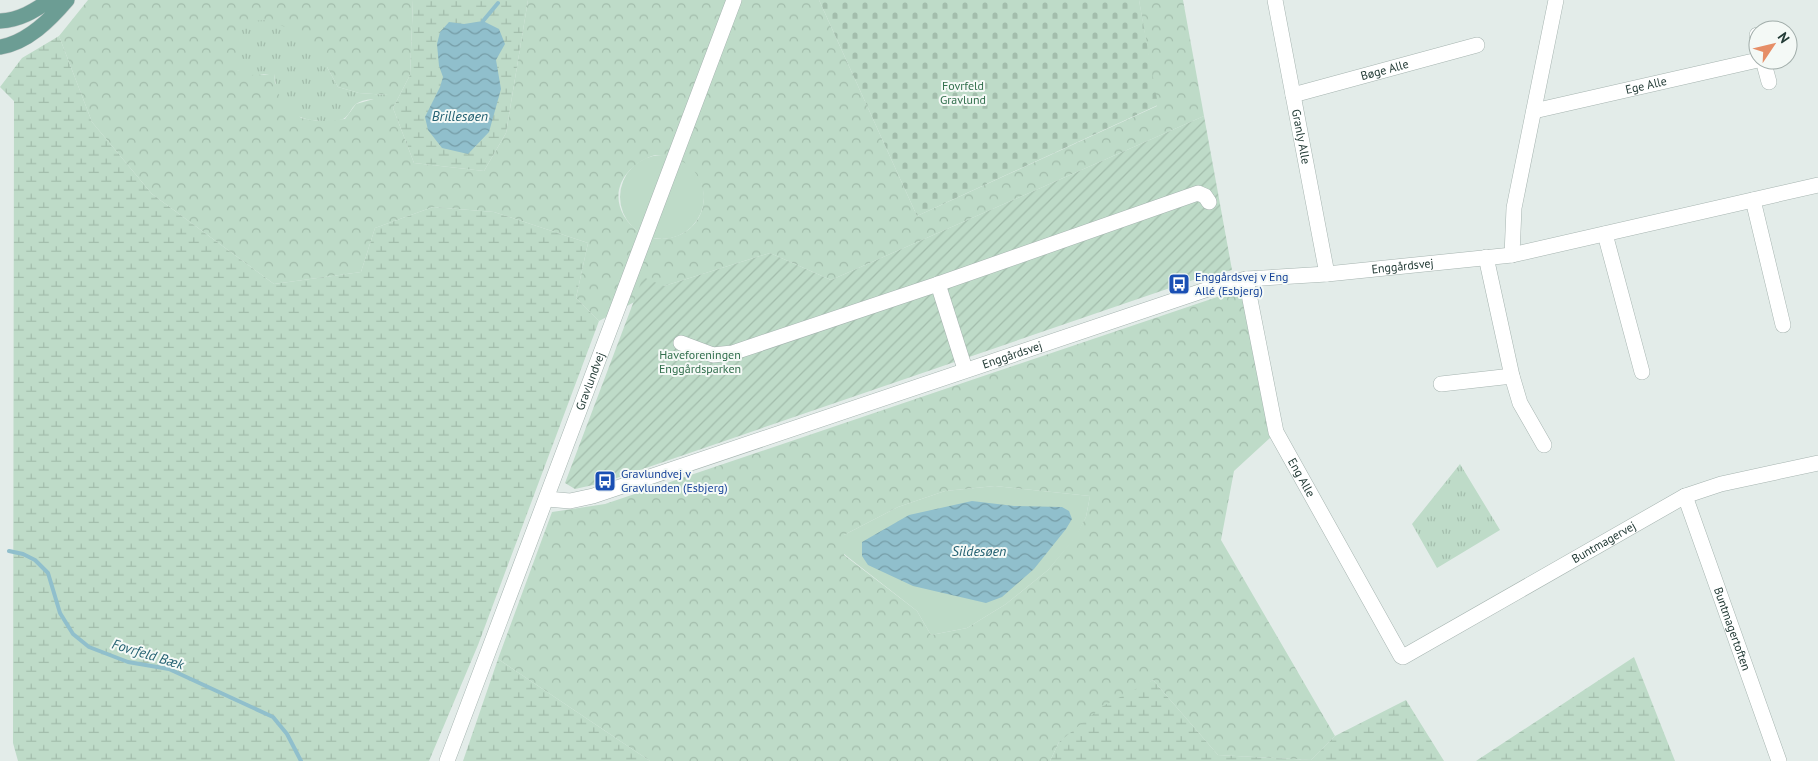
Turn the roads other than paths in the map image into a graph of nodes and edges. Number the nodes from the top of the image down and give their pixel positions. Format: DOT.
graph roads {
  1 [pos="50,0"];
  2 [pos="67,0"];
  3 [pos="734,0"];
  4 [pos="1275,0"];
  5 [pos="1556,0"];
  6 [pos="0,21"];
  7 [pos="1477,45"];
  8 [pos="0,47"];
  9 [pos="1748,62"];
  10 [pos="1766,70"];
  11 [pos="1769,82"];
  12 [pos="1293,95"];
  13 [pos="1534,111"];
  14 [pos="1818,185"];
  15 [pos="1753,200"];
  16 [pos="1209,202"];
  17 [pos="1604,234"];
  18 [pos="1512,255"];
  19 [pos="1486,257"];
  20 [pos="1327,274"];
  21 [pos="1246,279"];
  22 [pos="938,284"];
  23 [pos="1783,325"];
  24 [pos="681,343"];
  25 [pos="965,369"];
  26 [pos="1642,372"];
  27 [pos="1512,376"];
  28 [pos="1440,384"];
  29 [pos="1544,445"];
  30 [pos="1818,463"];
  31 [pos="1685,496"];
  32 [pos="547,498"];
  33 [pos="1404,657"];
  34 [pos="447,761"];
  35 [pos="1779,761"];
  1 -- 6 [label="main road"];
  2 -- 8 [label="main road"];
  3 -- 32 [label="street, Gravlundvej"];
  4 -- 12 [label="street, Granly Alle"];
  5 -- 13 [label="street"];
  7 -- 12 [label="street, Bøge Alle"];
  9 -- 13 [label="street, Ege Alle"];
  10 -- 11 [label="street"];
  12 -- 20 [label="street, Granly Alle"];
  13 -- 18 [label="street"];
  14 -- 15 [label="street, Enggårdsvej"];
  15 -- 17 [label="street, Enggårdsvej"];
  15 -- 23 [label="street"];
  16 -- 22 [label="street"];
  17 -- 18 [label="street, Enggårdsvej"];
  17 -- 26 [label="street"];
  18 -- 19 [label="street, Enggårdsvej"];
  19 -- 20 [label="street, Enggårdsvej"];
  19 -- 27 [label="street"];
  20 -- 21 [label="street, Enggårdsvej"];
  21 -- 25 [label="street, Enggårdsvej"];
  21 -- 33 [label="street, Eng Alle"];
  22 -- 24 [label="street"];
  22 -- 25 [label="street"];
  25 -- 32 [label="street, Enggårdsvej"];
  27 -- 28 [label="street"];
  27 -- 29 [label="street"];
  30 -- 31 [label="street, Buntmagervej"];
  31 -- 33 [label="street, Buntmagervej"];
  31 -- 35 [label="street, Buntmagertoften"];
  32 -- 34 [label="street, Gravlundvej"];
}
